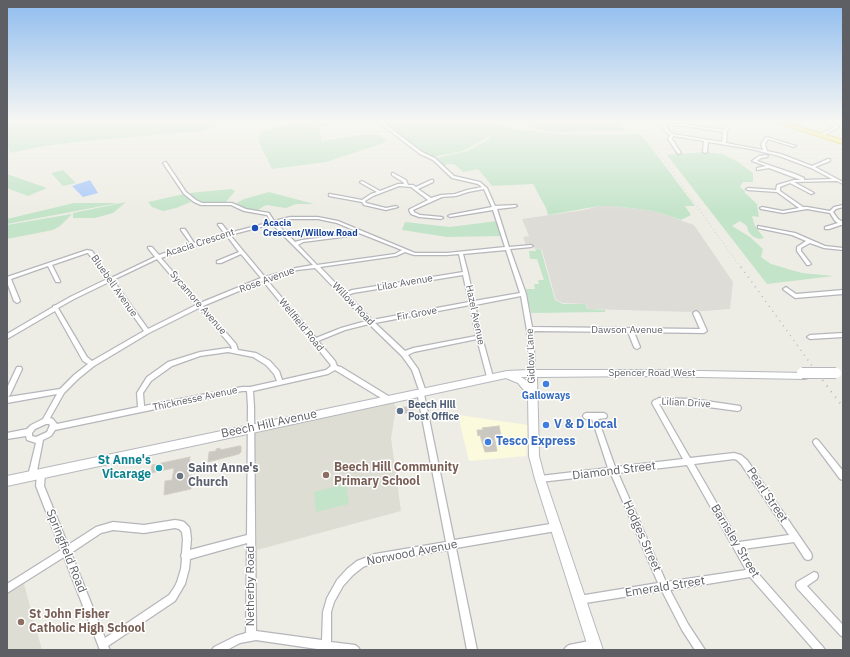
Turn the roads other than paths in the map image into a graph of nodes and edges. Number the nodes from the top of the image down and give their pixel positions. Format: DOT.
graph roads {
  1 [pos="420,152"];
  2 [pos="767,152"];
  3 [pos="766,156"];
  4 [pos="822,160"];
  5 [pos="165,163"];
  6 [pos="768,166"];
  7 [pos="812,166"];
  8 [pos="758,169"];
  9 [pos="393,174"];
  10 [pos="803,180"];
  11 [pos="837,180"];
  12 [pos="432,181"];
  13 [pos="790,181"];
  14 [pos="362,182"];
  15 [pos="843,183"];
  16 [pos="406,185"];
  17 [pos="416,188"];
  18 [pos="485,188"];
  19 [pos="747,189"];
  20 [pos="778,191"];
  21 [pos="380,192"];
  22 [pos="814,193"];
  23 [pos="330,196"];
  24 [pos="430,200"];
  25 [pos="363,201"];
  26 [pos="515,206"];
  27 [pos="843,206"];
  28 [pos="396,207"];
  29 [pos="494,207"];
  30 [pos="762,208"];
  31 [pos="801,208"];
  32 [pos="831,212"];
  33 [pos="450,216"];
  34 [pos="441,218"];
  35 [pos="273,222"];
  36 [pos="842,223"];
  37 [pos="220,225"];
  38 [pos="760,228"];
  39 [pos="827,228"];
  40 [pos="183,230"];
  41 [pos="360,231"];
  42 [pos="226,234"];
  43 [pos="809,241"];
  44 [pos="193,244"];
  45 [pos="295,244"];
  46 [pos="531,246"];
  47 [pos="150,248"];
  48 [pos="508,248"];
  49 [pos="843,249"];
  50 [pos="404,251"];
  51 [pos="242,252"];
  52 [pos="461,253"];
  53 [pos="158,257"];
  54 [pos="805,261"];
  55 [pos="219,262"];
  56 [pos="49,264"];
  57 [pos="316,266"];
  58 [pos="466,273"];
  59 [pos="109,279"];
  60 [pos="264,279"];
  61 [pos="58,281"];
  62 [pos="786,289"];
  63 [pos="843,292"];
  64 [pos="523,294"];
  65 [pos="344,295"];
  66 [pos="795,296"];
  67 [pos="17,301"];
  68 [pos="799,301"];
  69 [pos="472,304"];
  70 [pos="200,305"];
  71 [pos="55,307"];
  72 [pos="696,313"];
  73 [pos="371,322"];
  74 [pos="530,329"];
  75 [pos="630,330"];
  76 [pos="147,332"];
  77 [pos="843,335"];
  78 [pos="7,337"];
  79 [pos="479,337"];
  80 [pos="810,337"];
  81 [pos="313,341"];
  82 [pos="637,347"];
  83 [pos="235,351"];
  84 [pos="404,354"];
  85 [pos="92,364"];
  86 [pos="334,367"];
  87 [pos="19,369"];
  88 [pos="532,373"];
  89 [pos="506,374"];
  90 [pos="840,375"];
  91 [pos="490,377"];
  92 [pos="280,382"];
  93 [pos="250,389"];
  94 [pos="62,391"];
  95 [pos="421,392"];
  96 [pos="532,393"];
  97 [pos="7,395"];
  98 [pos="388,399"];
  99 [pos="7,400"];
  100 [pos="738,408"];
  101 [pos="141,410"];
  102 [pos="586,416"];
  103 [pos="594,416"];
  104 [pos="604,416"];
  105 [pos="45,421"];
  106 [pos="54,427"];
  107 [pos="251,428"];
  108 [pos="29,432"];
  109 [pos="7,436"];
  110 [pos="40,440"];
  111 [pos="816,442"];
  112 [pos="688,462"];
  113 [pos="613,471"];
  114 [pos="36,475"];
  115 [pos="843,477"];
  116 [pos="540,479"];
  117 [pos="7,481"];
  118 [pos="556,527"];
  119 [pos="251,538"];
  120 [pos="795,538"];
  121 [pos="451,546"];
  122 [pos="737,546"];
  123 [pos="66,551"];
  124 [pos="185,556"];
  125 [pos="808,556"];
  126 [pos="752,573"];
  127 [pos="814,576"];
  128 [pos="664,587"];
  129 [pos="7,590"];
  130 [pos="579,600"];
  131 [pos="843,632"];
  132 [pos="251,635"];
  133 [pos="326,646"];
  134 [pos="104,647"];
  135 [pos="595,648"];
  136 [pos="217,650"];
  137 [pos="355,650"];
  138 [pos="472,650"];
  139 [pos="569,650"];
  140 [pos="700,650"];
  141 [pos="820,650"];
  1 -- 18 [label="street"];
  2 -- 7 [label="street"];
  3 -- 6 [label="street"];
  4 -- 7 [label="street"];
  5 -- 35 [label="street, Willow Road"];
  6 -- 8 [label="street"];
  6 -- 10 [label="street"];
  7 -- 11 [label="street"];
  9 -- 16 [label="street"];
  10 -- 11 [label="street"];
  10 -- 13 [label="street"];
  11 -- 15 [label="street"];
  12 -- 17 [label="street"];
  13 -- 20 [label="street"];
  13 -- 22 [label="street"];
  14 -- 21 [label="street"];
  16 -- 17 [label="street"];
  16 -- 21 [label="street"];
  17 -- 24 [label="street"];
  18 -- 24 [label="street"];
  18 -- 29 [label="street, Gidlow Lane"];
  19 -- 20 [label="street"];
  20 -- 31 [label="street"];
  21 -- 25 [label="street"];
  23 -- 25 [label="street"];
  24 -- 34 [label="street"];
  25 -- 28 [label="street"];
  26 -- 29 [label="street"];
  27 -- 32 [label="street"];
  29 -- 33 [label="street"];
  29 -- 48 [label="street, Gidlow Lane"];
  30 -- 31 [label="street"];
  31 -- 32 [label="street"];
  32 -- 36 [label="street"];
  35 -- 41 [label="street, Acacia Crescent"];
  35 -- 42 [label="street, Acacia Crescent"];
  35 -- 45 [label="street, Willow Road"];
  36 -- 39 [label="street"];
  37 -- 42 [label="street, Wellfield Road"];
  38 -- 43 [label="street"];
  40 -- 44 [label="street"];
  41 -- 45 [label="street"];
  41 -- 50 [label="street, Acacia Crescent"];
  42 -- 44 [label="street, Acacia Crescent"];
  42 -- 51 [label="street, Wellfield Road"];
  43 -- 49 [label="street"];
  43 -- 54 [label="street"];
  44 -- 53 [label="street, Acacia Crescent"];
  45 -- 57 [label="street, Willow Road"];
  46 -- 48 [label="street, Rose Avenue"];
  47 -- 53 [label="street, Sycamore Avenue"];
  48 -- 52 [label="street, Rose Avenue"];
  48 -- 64 [label="street, Gidlow Lane"];
  50 -- 52 [label="street, Rose Avenue"];
  50 -- 57 [label="street, Rose Avenue"];
  51 -- 55 [label="street"];
  51 -- 60 [label="street, Wellfield Road"];
  52 -- 58 [label="street, Hazel Avenue"];
  53 -- 59 [label="street, Acacia Crescent"];
  53 -- 70 [label="street, Sycamore Avenue"];
  56 -- 59 [label="street, Bluebell Avenue"];
  56 -- 61 [label="street"];
  56 -- 67 [label="street, Bluebell Avenue"];
  57 -- 60 [label="street, Rose Avenue"];
  57 -- 65 [label="street, Willow Road"];
  58 -- 65 [label="street, Lilac Avenue"];
  58 -- 69 [label="street, Hazel Avenue"];
  59 -- 71 [label="street, Acacia Crescent"];
  59 -- 76 [label="street, Bluebell Avenue"];
  60 -- 70 [label="street, Rose Avenue"];
  60 -- 81 [label="street, Wellfield Road"];
  62 -- 66 [label="street"];
  63 -- 66 [label="street"];
  64 -- 69 [label="street, Fir Grove"];
  64 -- 74 [label="street, Gidlow Lane"];
  65 -- 73 [label="street, Willow Road"];
  66 -- 68 [label="street"];
  69 -- 73 [label="street, Fir Grove"];
  69 -- 79 [label="street, Hazel Avenue"];
  70 -- 76 [label="street, Rose Avenue"];
  70 -- 83 [label="street, Sycamore Avenue"];
  71 -- 78 [label="street, Acacia Crescent"];
  71 -- 85 [label="street"];
  72 -- 75 [label="street, Dawson Avenue"];
  73 -- 81 [label="street, Fir Grove"];
  73 -- 84 [label="street, Willow Road"];
  74 -- 75 [label="street, Dawson Avenue"];
  74 -- 88 [label="street, Gidlow Lane"];
  75 -- 82 [label="street"];
  76 -- 85 [label="street, Rose Avenue"];
  77 -- 80 [label="street"];
  79 -- 84 [label="street"];
  79 -- 91 [label="street, Hazel Avenue"];
  81 -- 86 [label="street, Wellfield Road"];
  83 -- 92 [label="street"];
  83 -- 101 [label="street"];
  84 -- 95 [label="street, Willow Road"];
  85 -- 94 [label="street, Rose Avenue"];
  86 -- 92 [label="street, Thicknesse Avenue"];
  86 -- 98 [label="street, Wellfield Road"];
  87 -- 97 [label="street"];
  88 -- 89 [label="street, Beech Hill Avenue"];
  88 -- 90 [label="street, Spencer Road West, bridge"];
  88 -- 96 [label="street, Gidlow Lane"];
  89 -- 91 [label="street, Beech Hill Avenue"];
  89 -- 96 [label="street"];
  91 -- 95 [label="street, Beech Hill Avenue"];
  92 -- 93 [label="street, Thicknesse Avenue"];
  93 -- 101 [label="street, Thicknesse Avenue"];
  93 -- 107 [label="street, Netherby Road"];
  94 -- 99 [label="street"];
  94 -- 105 [label="street, Rose Avenue"];
  95 -- 98 [label="street, Beech Hill Avenue"];
  95 -- 121 [label="street, Willow Road"];
  96 -- 116 [label="street, Gidlow Lane"];
  98 -- 107 [label="street, Beech Hill Avenue"];
  100 -- 112 [label="street, Lilian Drive"];
  101 -- 106 [label="street, Thicknesse Avenue"];
  102 -- 103 [label="street"];
  103 -- 104 [label="street"];
  103 -- 113 [label="street, Hodges Street"];
  105 -- 106 [label="street"];
  105 -- 108 [label="street"];
  106 -- 110 [label="street"];
  107 -- 114 [label="street, Beech Hill Avenue"];
  107 -- 119 [label="street, Netherby Road"];
  108 -- 109 [label="street"];
  108 -- 110 [label="street"];
  110 -- 114 [label="street"];
  111 -- 115 [label="street"];
  112 -- 113 [label="street, Diamond Street"];
  112 -- 120 [label="street, Pearl Street"];
  112 -- 122 [label="street, Barnsley Street"];
  113 -- 116 [label="street, Diamond Street"];
  113 -- 128 [label="street, Hodges Street"];
  114 -- 117 [label="street, Beech Hill Avenue"];
  114 -- 123 [label="street, Springfield Road"];
  116 -- 118 [label="street, Gidlow Lane"];
  118 -- 121 [label="street, Norwood Avenue"];
  118 -- 130 [label="street, Gidlow Lane"];
  119 -- 124 [label="street, Netherby Road"];
  119 -- 132 [label="street, Netherby Road"];
  120 -- 122 [label="street"];
  120 -- 125 [label="street, Pearl Street"];
  121 -- 133 [label="street, Norwood Avenue"];
  121 -- 138 [label="street, Willow Road"];
  122 -- 126 [label="street, Barnsley Street"];
  123 -- 124 [label="street"];
  123 -- 129 [label="street"];
  123 -- 134 [label="street, Springfield Road"];
  124 -- 134 [label="street"];
  126 -- 128 [label="street, Emerald Street"];
  126 -- 141 [label="street, Barnsley Street"];
  127 -- 131 [label="street"];
  128 -- 130 [label="street, Emerald Street"];
  128 -- 140 [label="street, Hodges Street"];
  130 -- 135 [label="street, Gidlow Lane"];
  132 -- 133 [label="street"];
  132 -- 136 [label="street"];
  133 -- 137 [label="street"];
  135 -- 139 [label="street"];
}
